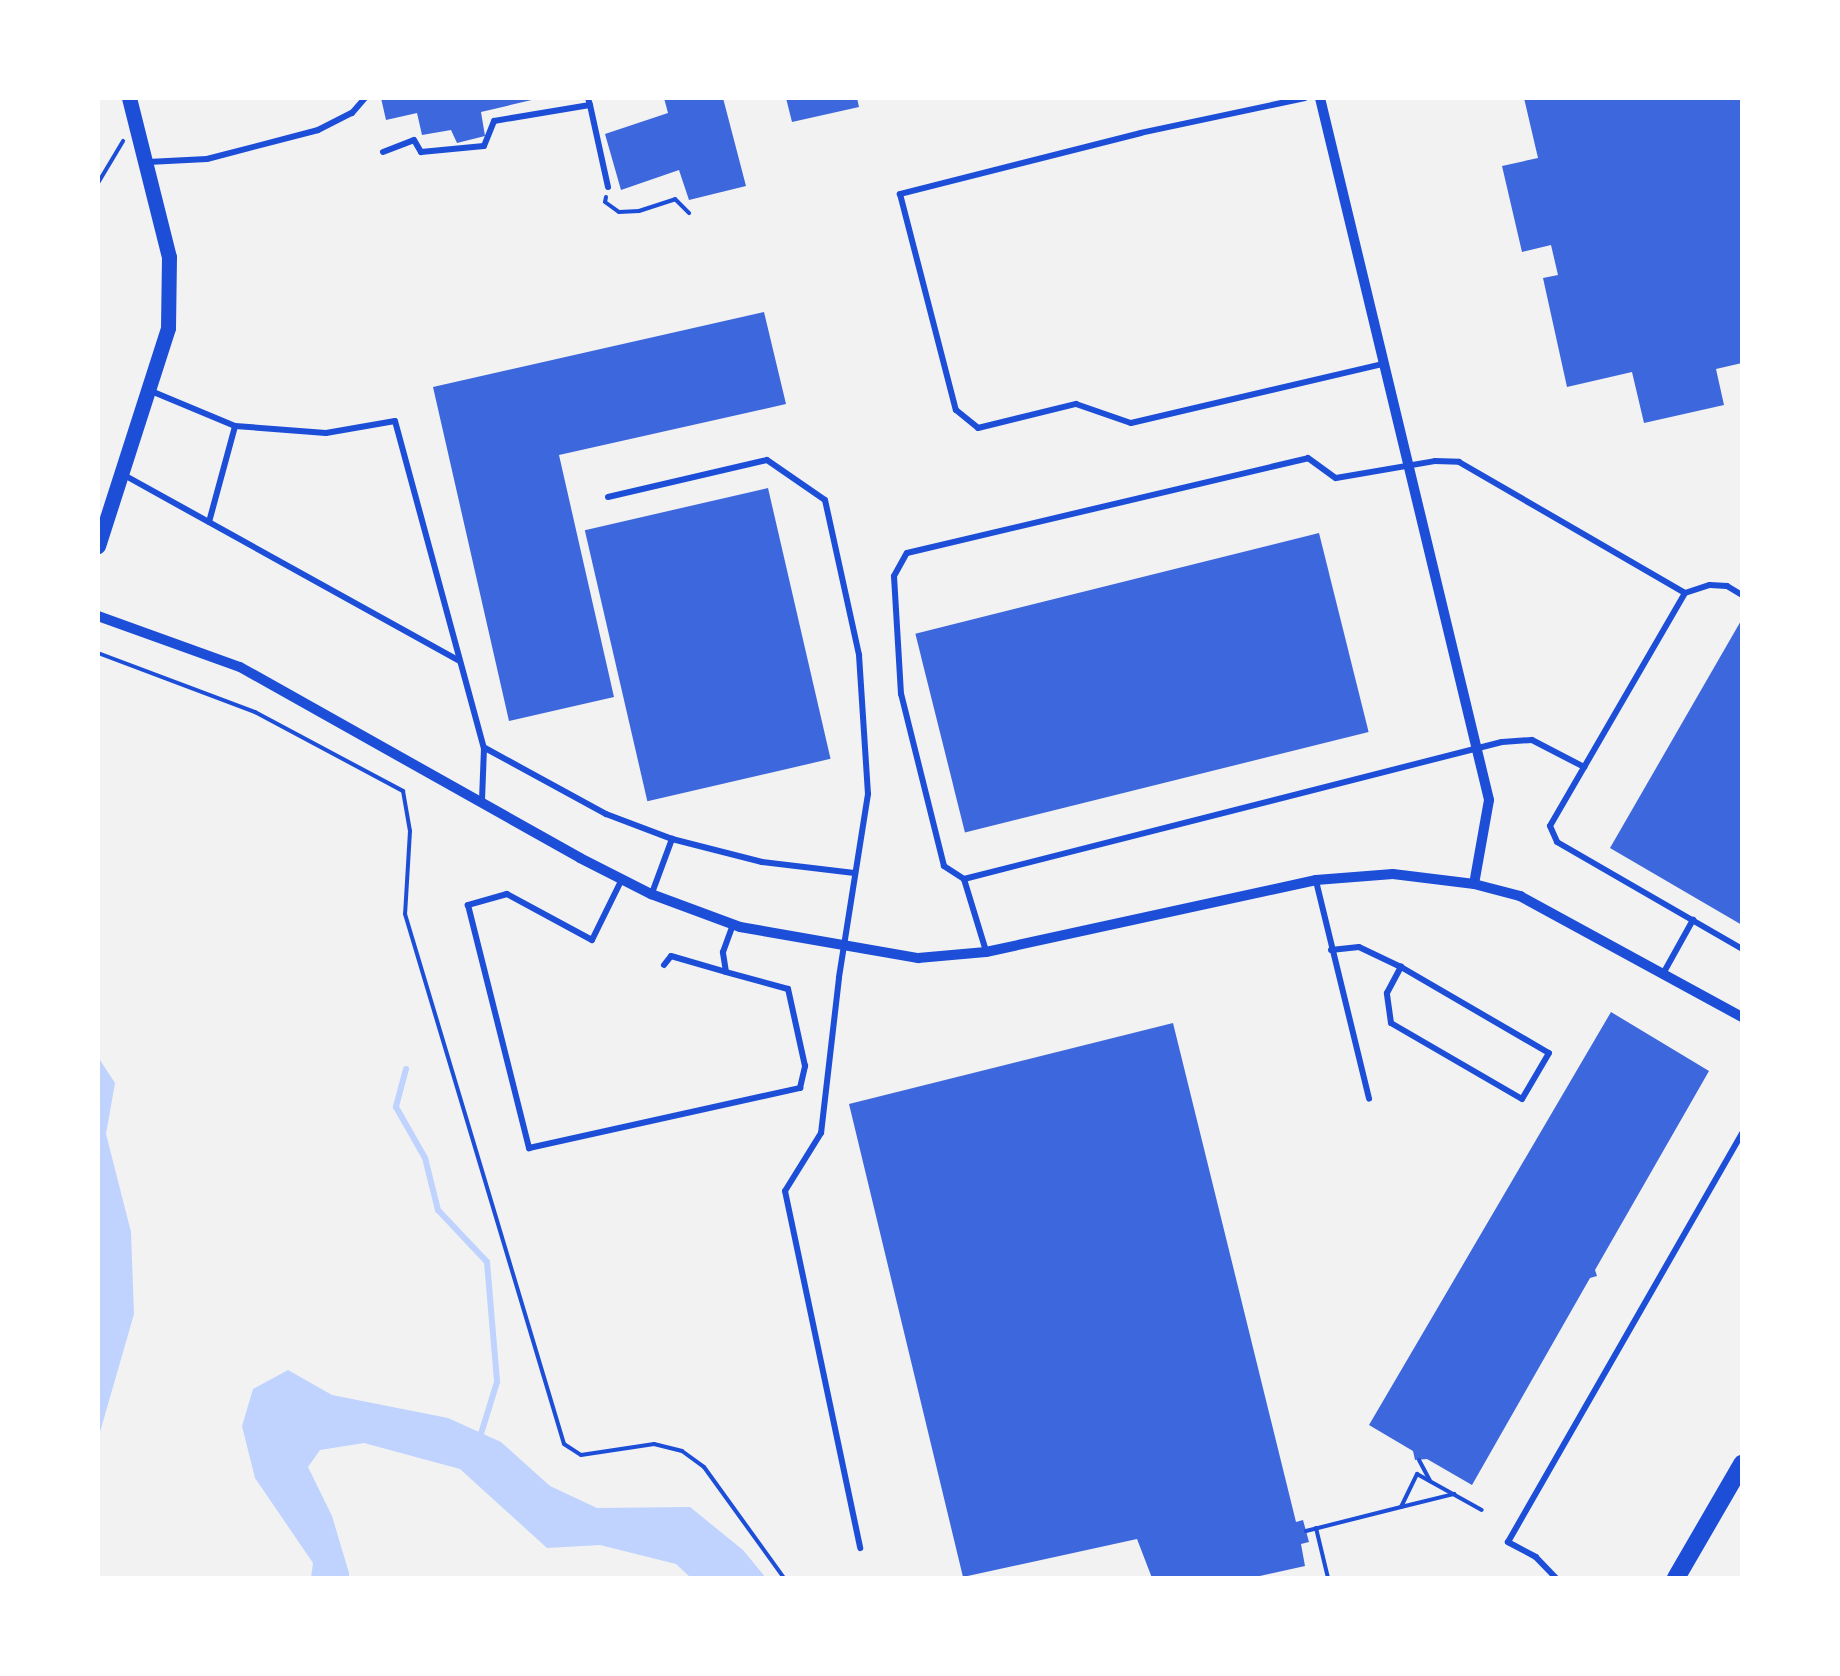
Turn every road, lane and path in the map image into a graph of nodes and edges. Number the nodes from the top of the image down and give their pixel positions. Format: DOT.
graph roads {
  1 [pos="129,98"];
  2 [pos="366,98"];
  3 [pos="1305,98"];
  4 [pos="1320,98"];
  5 [pos="589,101"];
  6 [pos="136,120"];
  7 [pos="383,152"];
  8 [pos="148,162"];
  9 [pos="98,182"];
  10 [pos="608,187"];
  11 [pos="689,212"];
  12 [pos="1383,364"];
  13 [pos="151,391"];
  14 [pos="235,426"];
  15 [pos="1410,466"];
  16 [pos="124,475"];
  17 [pos="608,498"];
  18 [pos="209,522"];
  19 [pos="98,546"];
  20 [pos="1684,593"];
  21 [pos="1742,594"];
  22 [pos="98,616"];
  23 [pos="98,653"];
  24 [pos="461,662"];
  25 [pos="484,748"];
  26 [pos="1477,750"];
  27 [pos="1584,767"];
  28 [pos="482,801"];
  29 [pos="672,839"];
  30 [pos="854,873"];
  31 [pos="622,879"];
  32 [pos="964,879"];
  33 [pos="1316,880"];
  34 [pos="1474,884"];
  35 [pos="652,894"];
  36 [pos="1693,920"];
  37 [pos="733,925"];
  38 [pos="844,947"];
  39 [pos="1331,950"];
  40 [pos="1742,950"];
  41 [pos="986,952"];
  42 [pos="664,965"];
  43 [pos="1401,967"];
  44 [pos="726,972"];
  45 [pos="1664,972"];
  46 [pos="1742,1018"];
  47 [pos="1369,1098"];
  48 [pos="1742,1133"];
  49 [pos="1419,1460"];
  50 [pos="1742,1464"];
  51 [pos="1430,1481"];
  52 [pos="1454,1494"];
  53 [pos="1401,1507"];
  54 [pos="1482,1510"];
  55 [pos="1316,1528"];
  56 [pos="1306,1531"];
  57 [pos="860,1548"];
  58 [pos="784,1578"];
  59 [pos="1328,1578"];
  60 [pos="1556,1578"];
  61 [pos="1676,1578"];
  1 -- 6 [label="street"];
  2 -- 8 [label="lane"];
  3 -- 12 [label="lane"];
  4 -- 12 [label="street"];
  5 -- 7 [label="lane"];
  5 -- 10 [label="lane"];
  6 -- 8 [label="street"];
  6 -- 9 [label="path"];
  8 -- 13 [label="street"];
  10 -- 11 [label="path"];
  12 -- 15 [label="street"];
  13 -- 14 [label="lane"];
  13 -- 16 [label="street"];
  14 -- 18 [label="lane"];
  14 -- 24 [label="lane"];
  15 -- 20 [label="lane"];
  15 -- 26 [label="street"];
  15 -- 32 [label="lane"];
  16 -- 18 [label="lane"];
  16 -- 19 [label="street"];
  17 -- 30 [label="lane"];
  18 -- 24 [label="lane"];
  20 -- 21 [label="lane"];
  20 -- 27 [label="lane"];
  22 -- 28 [label="street"];
  23 -- 58 [label="path"];
  24 -- 25 [label="lane"];
  25 -- 28 [label="lane"];
  25 -- 29 [label="lane"];
  26 -- 27 [label="lane"];
  26 -- 32 [label="lane"];
  26 -- 34 [label="street"];
  27 -- 36 [label="lane"];
  28 -- 31 [label="street"];
  29 -- 30 [label="lane"];
  29 -- 35 [label="lane"];
  30 -- 38 [label="lane"];
  31 -- 35 [label="street"];
  31 -- 44 [label="lane"];
  32 -- 41 [label="lane"];
  33 -- 34 [label="street"];
  33 -- 39 [label="lane"];
  33 -- 41 [label="street"];
  34 -- 45 [label="street"];
  35 -- 37 [label="street"];
  36 -- 40 [label="lane"];
  36 -- 45 [label="lane"];
  37 -- 38 [label="street"];
  37 -- 44 [label="lane"];
  38 -- 41 [label="street"];
  38 -- 57 [label="lane"];
  39 -- 43 [label="lane"];
  39 -- 47 [label="lane"];
  42 -- 44 [label="lane"];
  43 -- 43 [label="lane"];
  45 -- 46 [label="street"];
  48 -- 60 [label="lane"];
  49 -- 51 [label="path"];
  50 -- 61 [label="main road"];
  51 -- 52 [label="path"];
  51 -- 53 [label="path"];
  52 -- 53 [label="path"];
  52 -- 54 [label="path"];
  53 -- 55 [label="path"];
  55 -- 56 [label="path"];
  55 -- 59 [label="path"];
}
